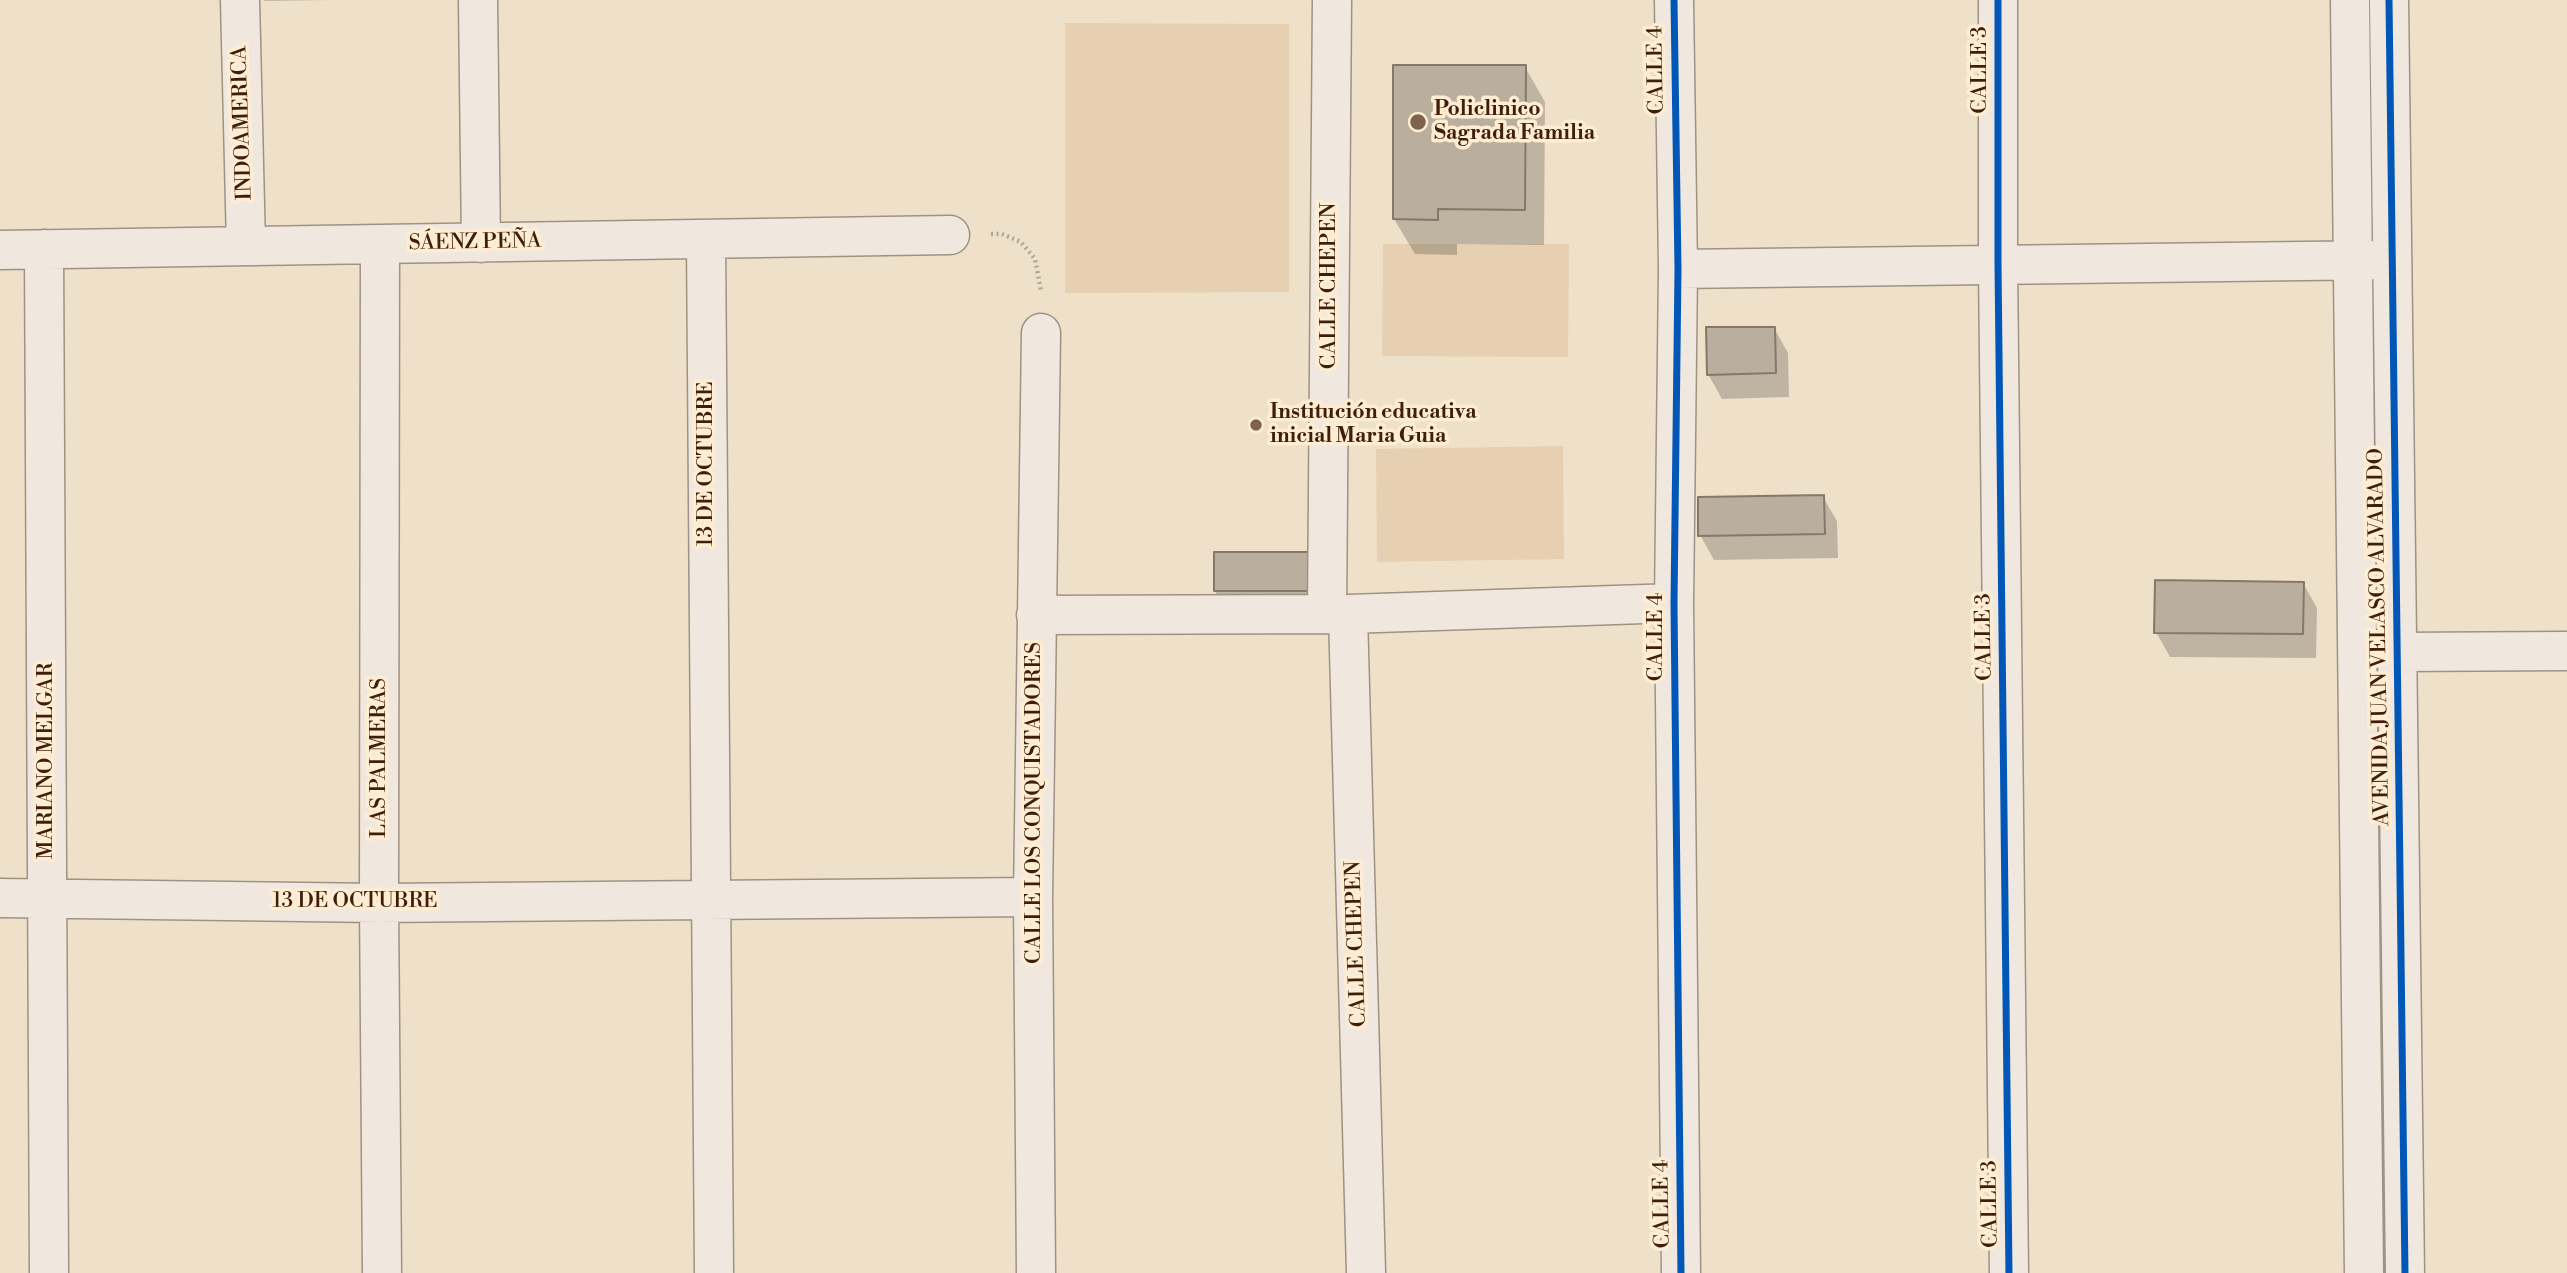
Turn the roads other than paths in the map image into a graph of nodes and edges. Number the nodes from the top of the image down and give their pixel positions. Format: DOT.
graph roads {
  1 [pos="240,0"];
  2 [pos="478,0"];
  3 [pos="1332,0"];
  4 [pos="1674,0"];
  5 [pos="1998,0"];
  6 [pos="2350,0"];
  7 [pos="2389,0"];
  8 [pos="950,235"];
  9 [pos="706,239"];
  10 [pos="481,243"];
  11 [pos="380,244"];
  12 [pos="246,246"];
  13 [pos="44,249"];
  14 [pos="0,250"];
  15 [pos="2393,260"];
  16 [pos="2354,261"];
  17 [pos="1998,264"];
  18 [pos="1678,269"];
  19 [pos="1041,333"];
  20 [pos="1674,603"];
  21 [pos="1337,614"];
  22 [pos="1036,615"];
  23 [pos="2567,651"];
  24 [pos="2398,652"];
  25 [pos="1033,897"];
  26 [pos="0,898"];
  27 [pos="47,898"];
  28 [pos="709,900"];
  29 [pos="379,903"];
  30 [pos="49,1273"];
  31 [pos="382,1273"];
  32 [pos="714,1273"];
  33 [pos="1036,1273"];
  34 [pos="1366,1273"];
  35 [pos="1681,1273"];
  36 [pos="2009,1273"];
  37 [pos="2364,1273"];
  38 [pos="2405,1273"];
  1 -- 12 [label="street, INDOAMERICA"];
  2 -- 10 [label="street"];
  3 -- 21 [label="street, CALLE CHEPEN"];
  4 -- 18 [label="street, CALLE 4"];
  5 -- 17 [label="street, CALLE 3"];
  6 -- 16 [label="street, AVENIDA JUAN VELASCO ALVARADO"];
  7 -- 15 [label="street, AVENIDA JUAN VELASCO ALVARADO"];
  8 -- 9 [label="street, SÁENZ PEÑA"];
  9 -- 10 [label="street, SÁENZ PEÑA"];
  9 -- 28 [label="street, 13 DE OCTUBRE"];
  10 -- 11 [label="street, SÁENZ PEÑA"];
  11 -- 12 [label="street, SÁENZ PEÑA"];
  11 -- 29 [label="street, LAS PALMERAS"];
  12 -- 13 [label="street, SÁENZ PEÑA"];
  13 -- 14 [label="street, SÁENZ PEÑA"];
  13 -- 27 [label="street, MARIANO MELGAR"];
  15 -- 16 [label="street"];
  15 -- 24 [label="street, AVENIDA JUAN VELASCO ALVARADO"];
  16 -- 17 [label="street"];
  16 -- 37 [label="street, AVENIDA JUAN VELASCO ALVARADO"];
  17 -- 18 [label="street"];
  17 -- 36 [label="street, CALLE 3"];
  18 -- 20 [label="street, CALLE 4"];
  19 -- 22 [label="street, CALLE LOS CONQUISTADORES"];
  20 -- 21 [label="street"];
  20 -- 35 [label="street, CALLE 4"];
  21 -- 22 [label="street"];
  21 -- 34 [label="street, CALLE CHEPEN"];
  22 -- 25 [label="street, CALLE LOS CONQUISTADORES"];
  23 -- 24 [label="street"];
  24 -- 38 [label="street, AVENIDA JUAN VELASCO ALVARADO"];
  25 -- 28 [label="street, 13 DE OCTUBRE"];
  25 -- 33 [label="street, CALLE LOS CONQUISTADORES"];
  26 -- 27 [label="street, 13 DE OCTUBRE"];
  27 -- 29 [label="street, 13 DE OCTUBRE"];
  27 -- 30 [label="street, MARIANO MELGAR"];
  28 -- 29 [label="street, 13 DE OCTUBRE"];
  28 -- 32 [label="street, 13 DE OCTUBRE"];
  29 -- 31 [label="street, LAS PALMERAS"];
}
